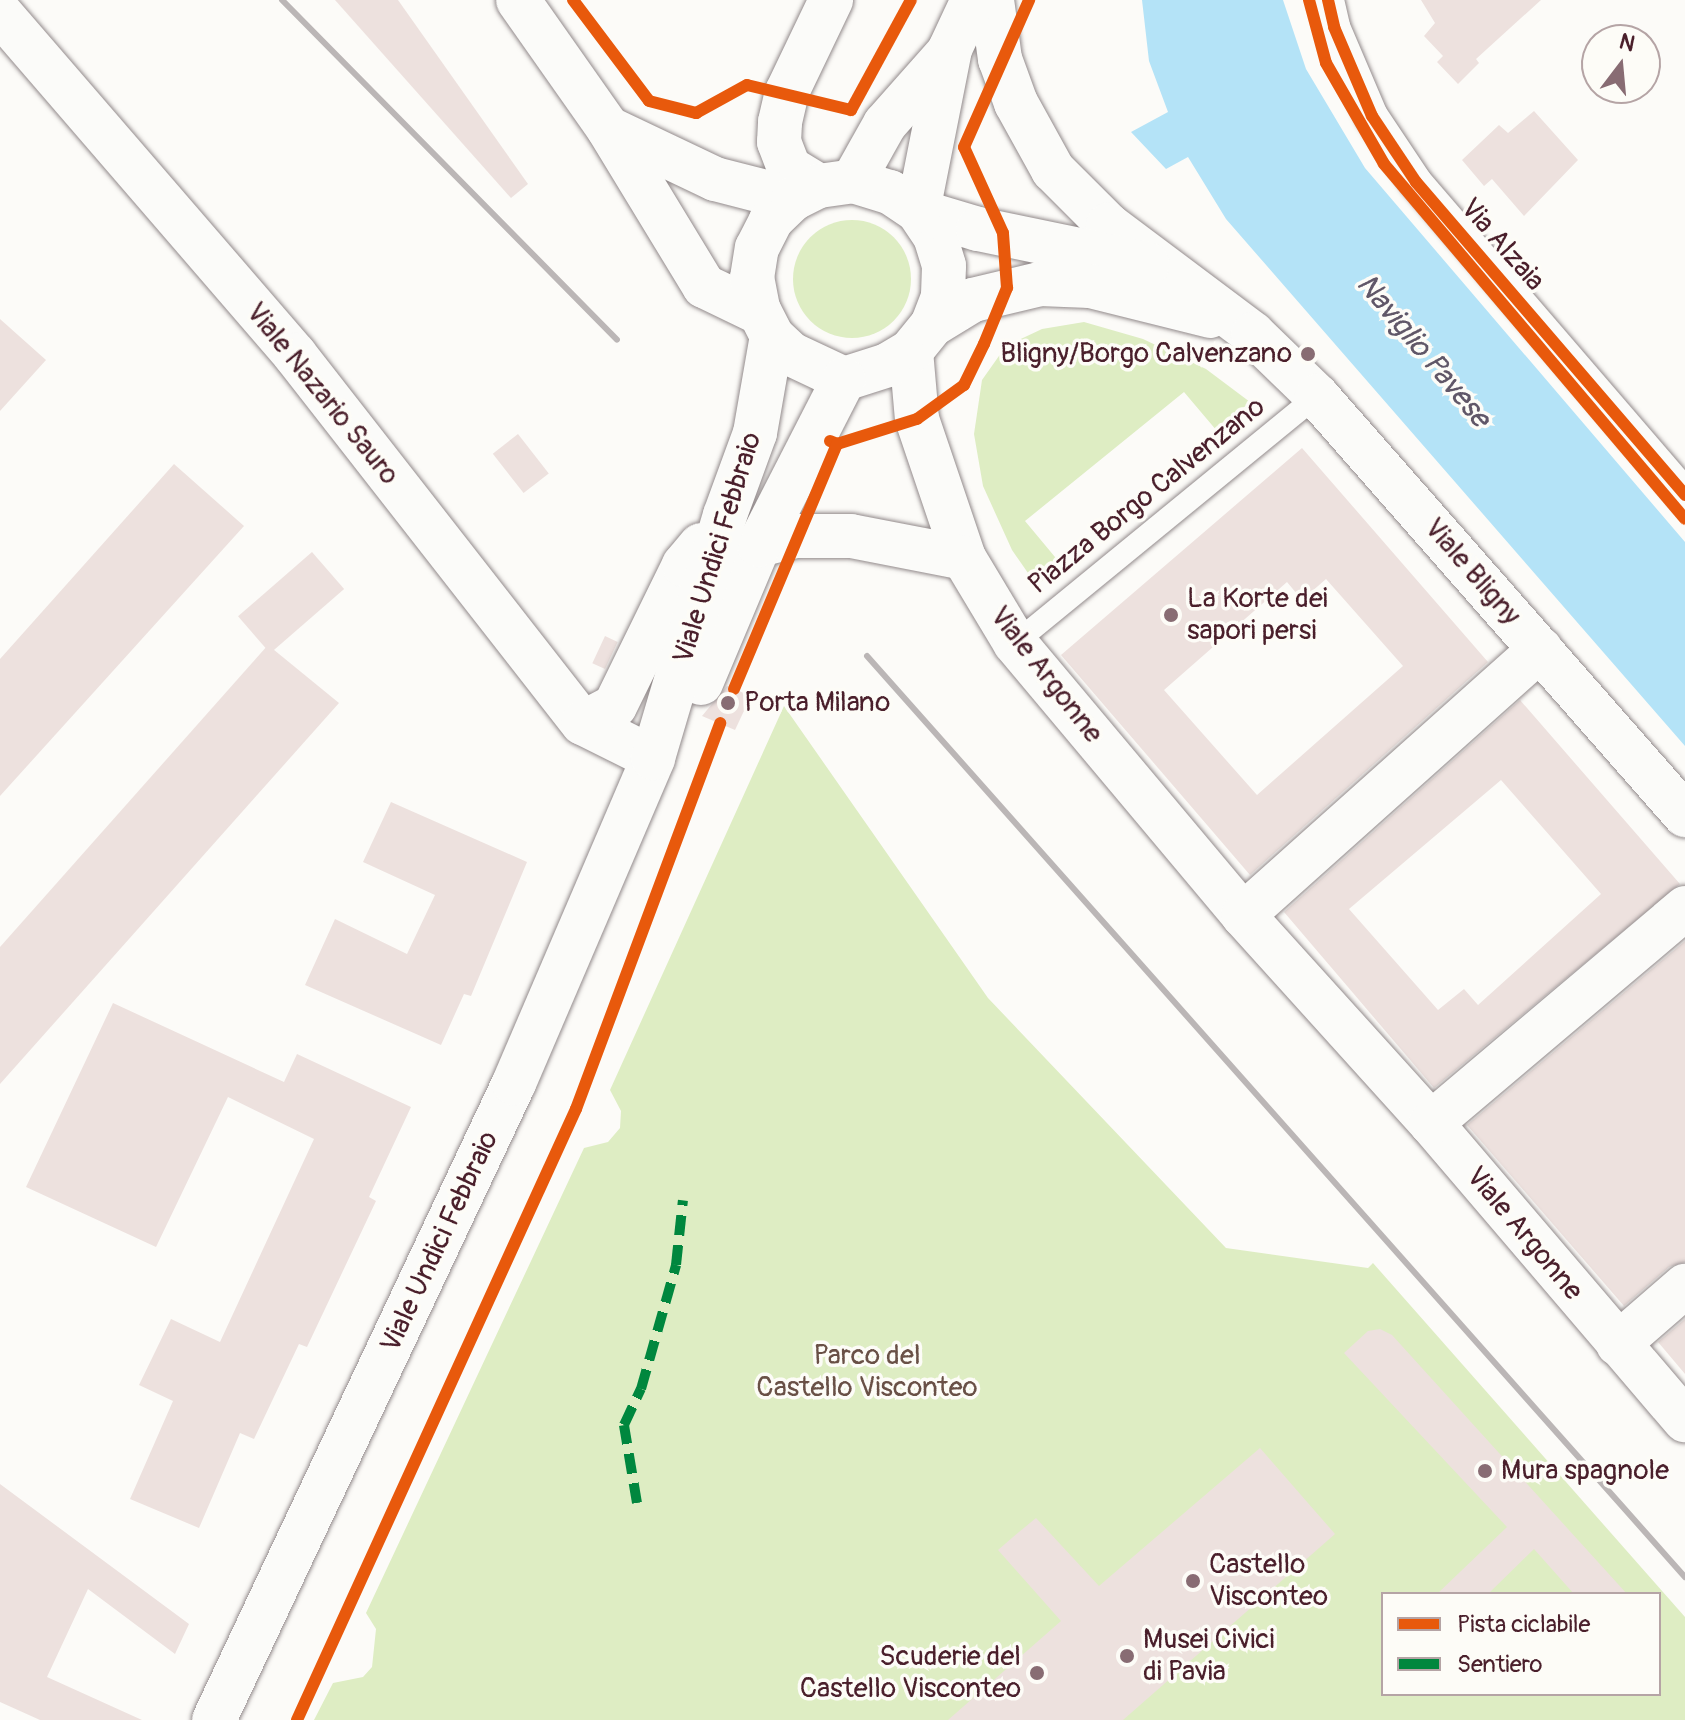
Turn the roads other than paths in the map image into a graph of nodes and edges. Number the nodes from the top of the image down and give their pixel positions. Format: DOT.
graph roads {
  1 [pos="518,0"];
  2 [pos="831,0"];
  3 [pos="973,0"];
  4 [pos="992,0"];
  5 [pos="1328,0"];
  6 [pos="0,13"];
  7 [pos="950,49"];
  8 [pos="608,128"];
  9 [pos="822,189"];
  10 [pos="918,211"];
  11 [pos="1161,267"];
  12 [pos="766,324"];
  13 [pos="1253,334"];
  14 [pos="921,338"];
  15 [pos="844,379"];
  16 [pos="1317,396"];
  17 [pos="1685,495"];
  18 [pos="725,515"];
  19 [pos="759,545"];
  20 [pos="964,558"];
  21 [pos="1015,643"];
  22 [pos="1540,649"];
  23 [pos="583,723"];
  24 [pos="653,758"];
  25 [pos="1685,815"];
  26 [pos="1685,908"];
  27 [pos="1243,915"];
  28 [pos="1431,1123"];
  29 [pos="1685,1286"];
  30 [pos="1618,1344"];
  31 [pos="1685,1420"];
  32 [pos="214,1720"];
  1 -- 8 [label="street"];
  2 -- 9 [label="street"];
  3 -- 7 [label="street"];
  4 -- 11 [label="street, Viale Bligny"];
  5 -- 17 [label="street, Via Alzaia"];
  6 -- 23 [label="street, Viale Nazario Sauro"];
  7 -- 9 [label="street"];
  7 -- 10 [label="street"];
  8 -- 9 [label="street"];
  8 -- 12 [label="street"];
  9 -- 10 [label="street"];
  9 -- 12 [label="street"];
  10 -- 11 [label="street, Viale Bligny"];
  10 -- 14 [label="street"];
  11 -- 13 [label="street, Viale Bligny"];
  12 -- 15 [label="street"];
  12 -- 18 [label="street, Viale Undici Febbraio"];
  13 -- 14 [label="street, Viale Bligny"];
  13 -- 16 [label="street, Viale Bligny"];
  14 -- 15 [label="street"];
  14 -- 20 [label="street, Viale Argonne"];
  15 -- 19 [label="street, Viale Undici Febbraio"];
  16 -- 21 [label="lane, Piazza Borgo Calvenzano"];
  16 -- 22 [label="street, Viale Bligny"];
  18 -- 23 [label="street"];
  18 -- 24 [label="street, Viale Undici Febbraio"];
  19 -- 20 [label="street"];
  19 -- 24 [label="street, Viale Undici Febbraio"];
  20 -- 21 [label="street, Viale Argonne"];
  21 -- 27 [label="street, Viale Argonne"];
  22 -- 25 [label="street, Viale Bligny"];
  22 -- 27 [label="street"];
  23 -- 24 [label="street, Viale Nazario Sauro"];
  24 -- 32 [label="street, Viale Undici Febbraio"];
  26 -- 28 [label="street"];
  27 -- 28 [label="street, Viale Argonne"];
  28 -- 30 [label="street, Viale Argonne"];
  29 -- 30 [label="street"];
  30 -- 31 [label="street, Viale Argonne"];
}
